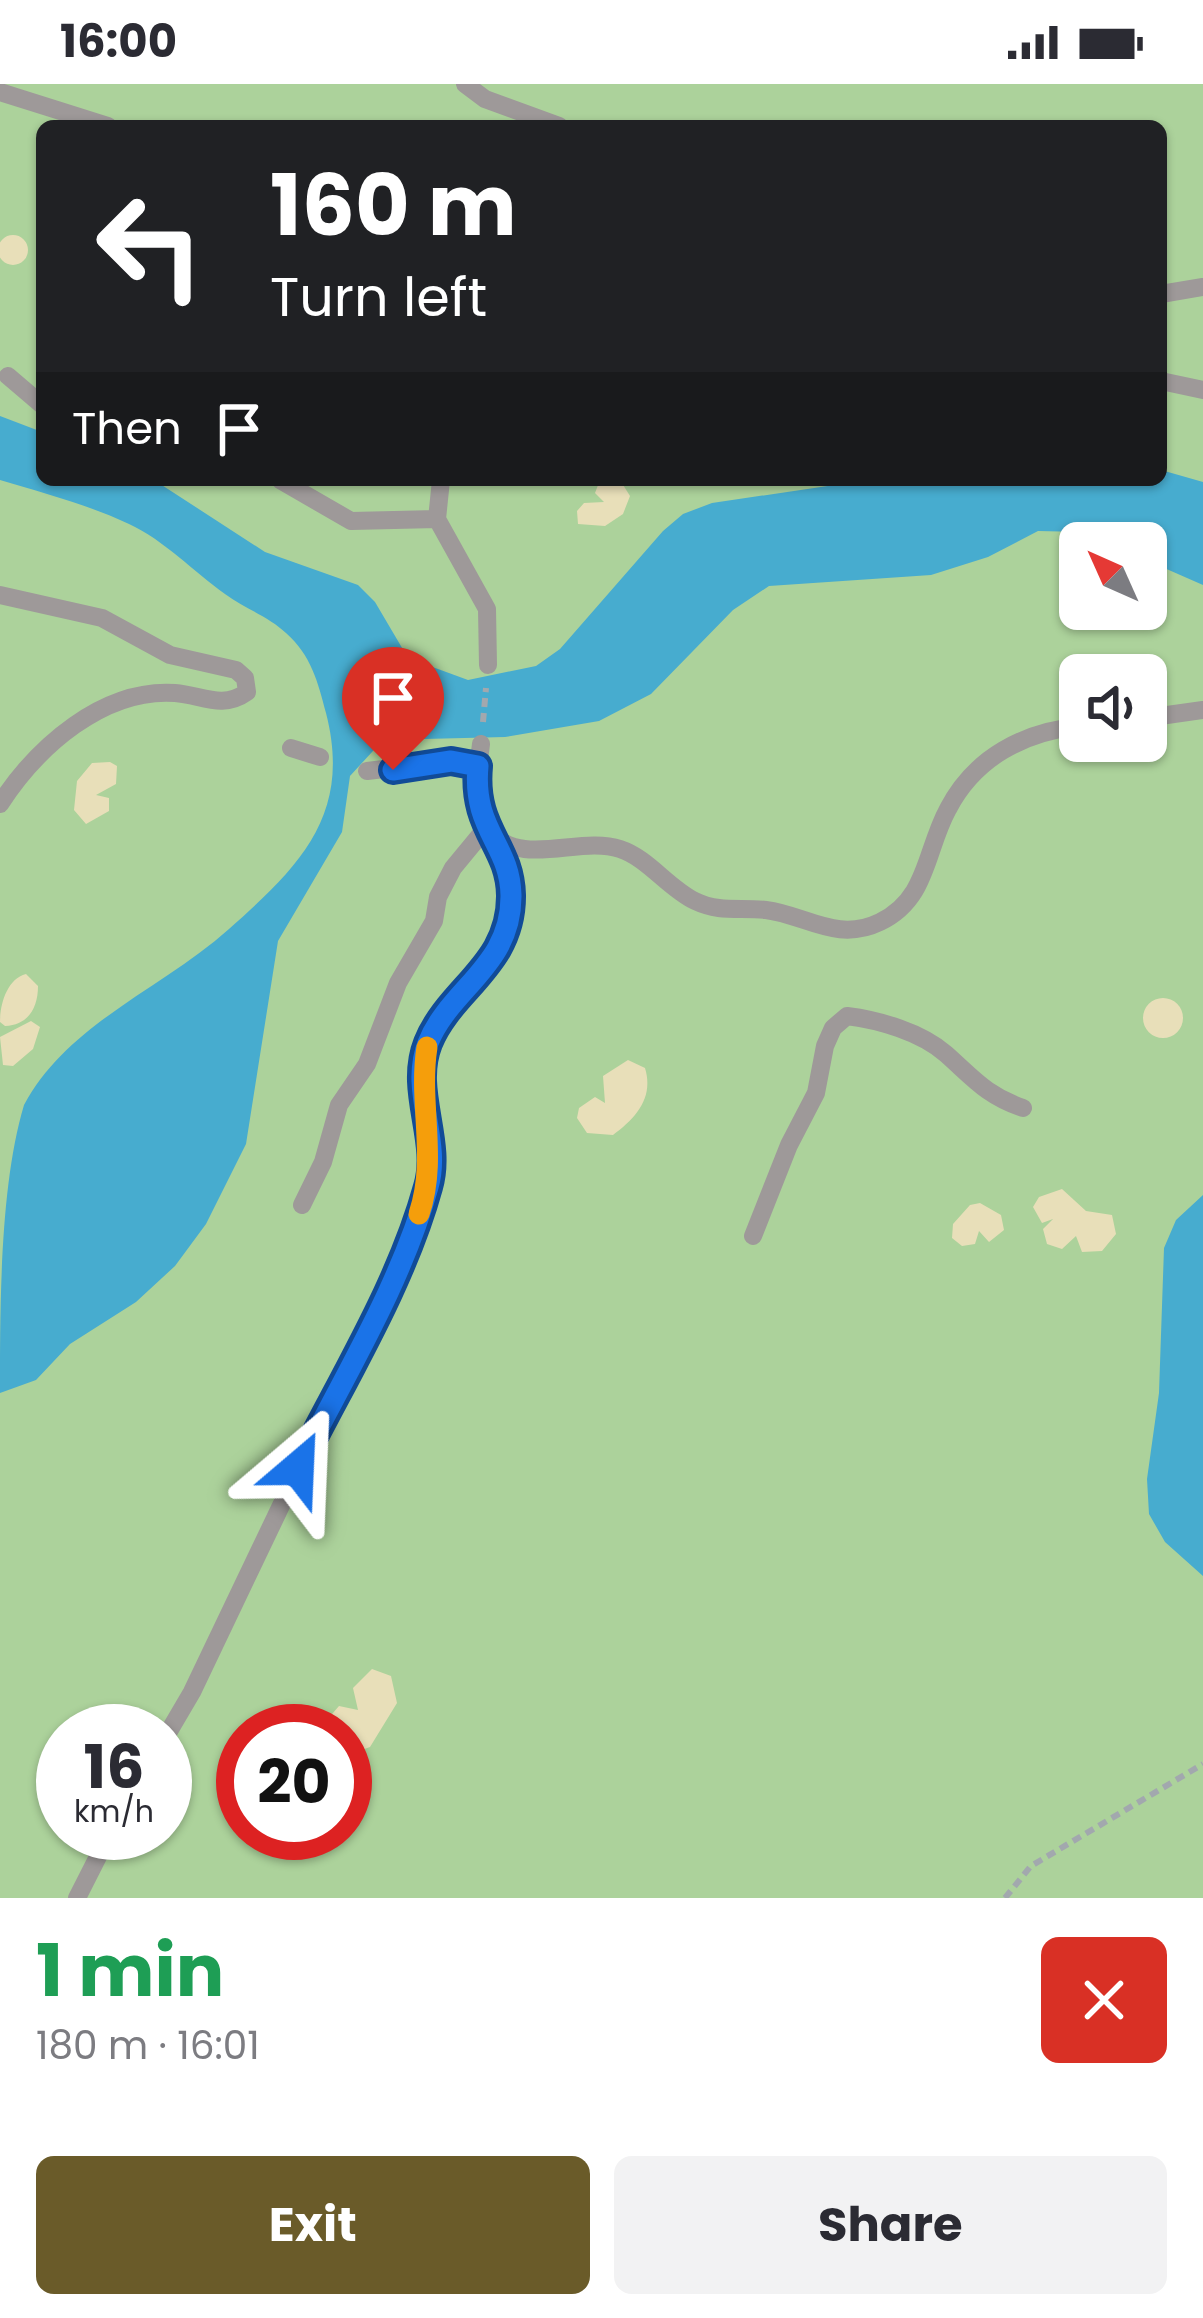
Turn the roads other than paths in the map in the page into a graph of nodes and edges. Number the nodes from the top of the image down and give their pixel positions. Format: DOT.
graph roads {
  1 [pos="465,84"];
  2 [pos="0,92"];
  3 [pos="89,120"];
  4 [pos="543,120"];
  5 [pos="1203,287"];
  6 [pos="1167,293"];
  7 [pos="8,376"];
  8 [pos="1167,381"];
  9 [pos="1203,390"];
  10 [pos="36,400"];
  11 [pos="290,486"];
  12 [pos="440,486"];
  13 [pos="437,518"];
  14 [pos="0,595"];
  15 [pos="488,665"];
  16 [pos="1203,710"];
  17 [pos="1167,715"];
  18 [pos="1059,728"];
  19 [pos="482,744"];
  20 [pos="291,748"];
  21 [pos="320,757"];
  22 [pos="478,766"];
  23 [pos="367,771"];
  24 [pos="0,804"];
  25 [pos="489,831"];
  26 [pos="1023,1108"];
  27 [pos="302,1204"];
  28 [pos="753,1236"];
  29 [pos="185,1704"];
  30 [pos="96,1860"];
  31 [pos="77,1898"];
  1 -- 4 [label="lane"];
  2 -- 3 [label="lane"];
  5 -- 6 [label="lane"];
  7 -- 10 [label="lane"];
  8 -- 9 [label="lane"];
  11 -- 13 [label="lane"];
  12 -- 13 [label="lane"];
  13 -- 15 [label="lane"];
  14 -- 24 [label="lane"];
  16 -- 17 [label="lane"];
  18 -- 25 [label="lane"];
  19 -- 22 [label="lane"];
  20 -- 21 [label="lane"];
  22 -- 23 [label="lane"];
  22 -- 25 [label="lane"];
  25 -- 27 [label="lane"];
  25 -- 29 [label="lane"];
  26 -- 28 [label="lane"];
  30 -- 31 [label="lane"];
}
